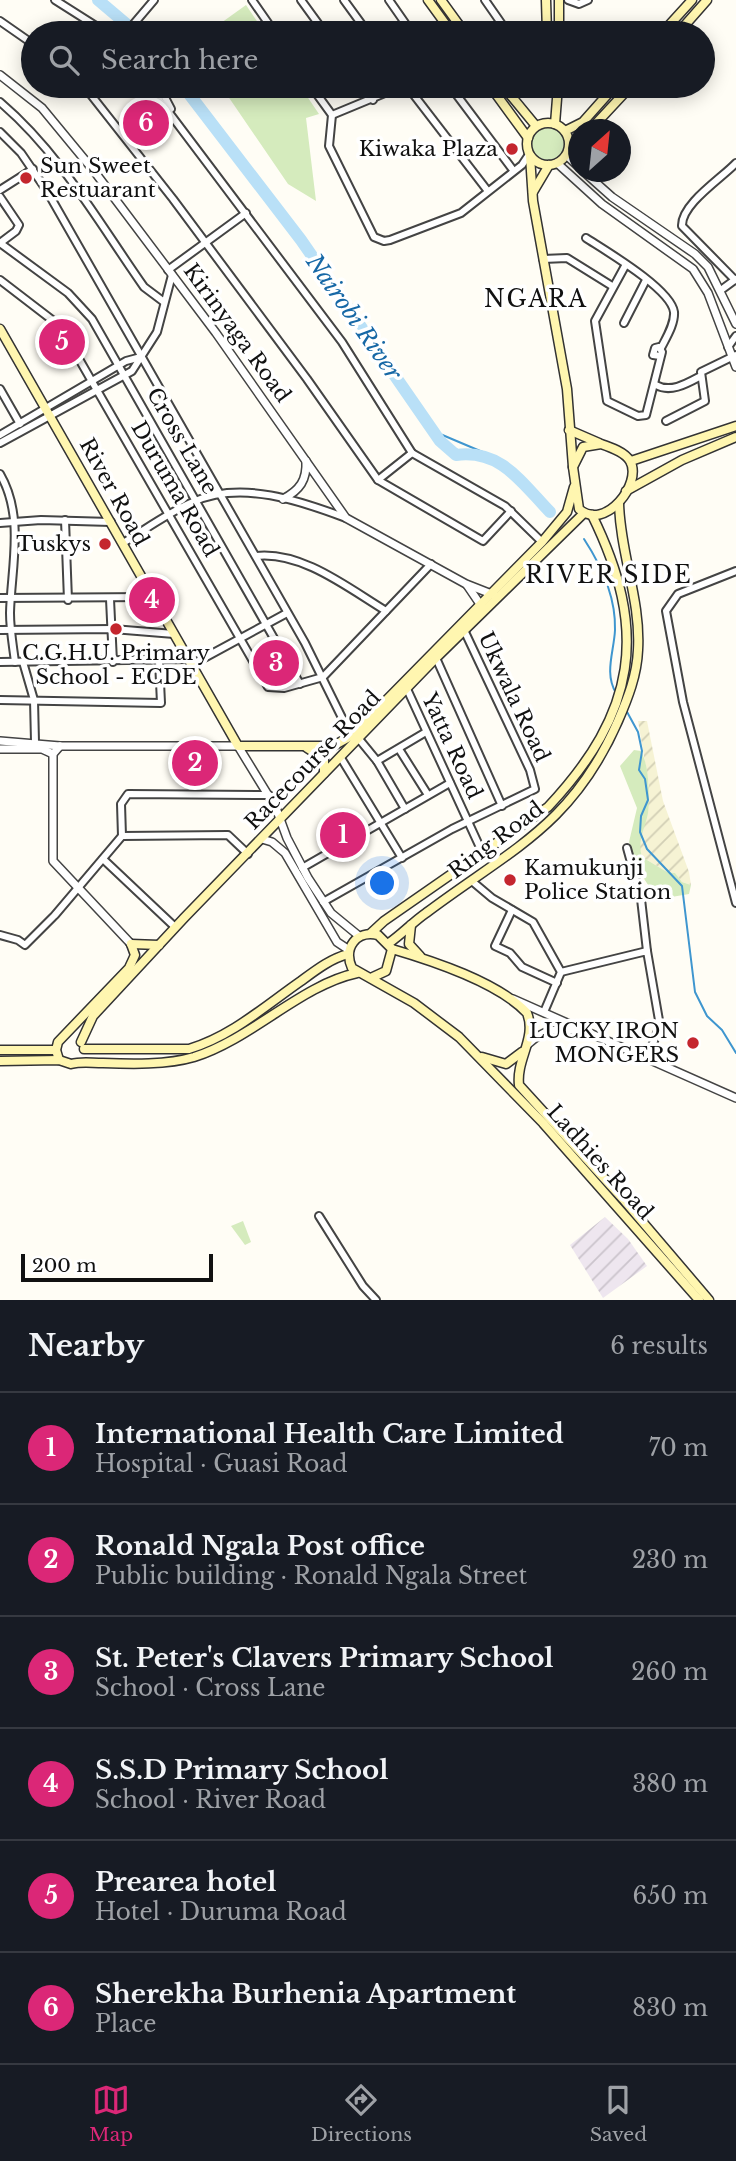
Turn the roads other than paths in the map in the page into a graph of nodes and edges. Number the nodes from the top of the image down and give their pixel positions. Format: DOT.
graph roads {
  1 [pos="55,0"];
  2 [pos="153,0"];
  3 [pos="253,0"];
  4 [pos="302,0"];
  5 [pos="344,0"];
  6 [pos="389,0"];
  7 [pos="428,0"];
  8 [pos="441,0"];
  9 [pos="485,0"];
  10 [pos="546,0"];
  11 [pos="559,0"];
  12 [pos="568,0"];
  13 [pos="588,0"];
  14 [pos="707,0"];
  15 [pos="689,3"];
  16 [pos="694,15"];
  17 [pos="88,21"];
  18 [pos="136,21"];
  19 [pos="267,21"];
  20 [pos="317,21"];
  21 [pos="359,21"];
  22 [pos="404,21"];
  23 [pos="443,21"];
  24 [pos="456,21"];
  25 [pos="500,21"];
  26 [pos="547,21"];
  27 [pos="559,21"];
  28 [pos="673,21"];
  29 [pos="689,21"];
  30 [pos="0,22"];
  31 [pos="21,36"];
  32 [pos="0,75"];
  33 [pos="21,92"];
  34 [pos="28,98"];
  35 [pos="94,98"];
  36 [pos="158,98"];
  37 [pos="165,98"];
  38 [pos="320,98"];
  39 [pos="377,98"];
  40 [pos="414,98"];
  41 [pos="459,98"];
  42 [pos="498,98"];
  43 [pos="513,98"];
  44 [pos="557,98"];
  45 [pos="604,98"];
  46 [pos="620,98"];
  47 [pos="373,100"];
  48 [pos="0,102"];
  49 [pos="331,115"];
  50 [pos="601,119"];
  51 [pos="555,124"];
  52 [pos="180,126"];
  53 [pos="536,126"];
  54 [pos="565,131"];
  55 [pos="0,132"];
  56 [pos="527,138"];
  57 [pos="568,138"];
  58 [pos="568,146"];
  59 [pos="530,155"];
  60 [pos="566,155"];
  61 [pos="736,163"];
  62 [pos="523,164"];
  63 [pos="553,164"];
  64 [pos="33,169"];
  65 [pos="513,170"];
  66 [pos="729,170"];
  67 [pos="531,173"];
  68 [pos="736,178"];
  69 [pos="595,182"];
  70 [pos="0,190"];
  71 [pos="487,190"];
  72 [pos="533,192"];
  73 [pos="0,197"];
  74 [pos="246,214"];
  75 [pos="586,238"];
  76 [pos="0,243"];
  77 [pos="206,243"];
  78 [pos="543,259"];
  79 [pos="625,266"];
  80 [pos="170,273"];
  81 [pos="646,279"];
  82 [pos="735,279"];
  83 [pos="0,280"];
  84 [pos="612,286"];
  85 [pos="721,290"];
  86 [pos="164,302"];
  87 [pos="624,323"];
  88 [pos="736,324"];
  89 [pos="0,329"];
  90 [pos="735,338"];
  91 [pos="728,347"];
  92 [pos="141,357"];
  93 [pos="735,361"];
  94 [pos="118,366"];
  95 [pos="124,376"];
  96 [pos="699,377"];
  97 [pos="93,383"];
  98 [pos="656,385"];
  99 [pos="0,389"];
  100 [pos="97,391"];
  101 [pos="50,412"];
  102 [pos="666,421"];
  103 [pos="20,424"];
  104 [pos="736,426"];
  105 [pos="569,430"];
  106 [pos="0,435"];
  107 [pos="736,437"];
  108 [pos="0,443"];
  109 [pos="601,444"];
  110 [pos="412,453"];
  111 [pos="306,460"];
  112 [pos="631,461"];
  113 [pos="573,467"];
  114 [pos="0,474"];
  115 [pos="377,480"];
  116 [pos="573,487"];
  117 [pos="625,491"];
  118 [pos="220,495"];
  119 [pos="283,499"];
  120 [pos="194,501"];
  121 [pos="619,503"];
  122 [pos="511,511"];
  123 [pos="588,514"];
  124 [pos="169,515"];
  125 [pos="346,518"];
  126 [pos="13,520"];
  127 [pos="65,520"];
  128 [pos="111,522"];
  129 [pos="0,523"];
  130 [pos="542,542"];
  131 [pos="122,543"];
  132 [pos="256,556"];
  133 [pos="431,564"];
  134 [pos="736,571"];
  135 [pos="466,584"];
  136 [pos="489,593"];
  137 [pos="0,597"];
  138 [pos="151,597"];
  139 [pos="499,597"];
  140 [pos="11,598"];
  141 [pos="110,598"];
  142 [pos="68,600"];
  143 [pos="482,607"];
  144 [pos="386,611"];
  145 [pos="287,613"];
  146 [pos="265,624"];
  147 [pos="113,629"];
  148 [pos="0,630"];
  149 [pos="11,630"];
  150 [pos="464,630"];
  151 [pos="174,634"];
  152 [pos="239,638"];
  153 [pos="436,658"];
  154 [pos="159,661"];
  155 [pos="0,662"];
  156 [pos="19,662"];
  157 [pos="113,662"];
  158 [pos="192,662"];
  159 [pos="323,677"];
  160 [pos="300,684"];
  161 [pos="407,689"];
  162 [pos="0,699"];
  163 [pos="34,700"];
  164 [pos="426,732"];
  165 [pos="355,737"];
  166 [pos="0,741"];
  167 [pos="35,742"];
  168 [pos="61,746"];
  169 [pos="238,746"];
  170 [pos="304,747"];
  171 [pos="0,749"];
  172 [pos="399,750"];
  173 [pos="53,754"];
  174 [pos="341,758"];
  175 [pos="377,761"];
  176 [pos="324,773"];
  177 [pos="450,783"];
  178 [pos="269,795"];
  179 [pos="428,795"];
  180 [pos="502,806"];
  181 [pos="405,809"];
  182 [pos="280,818"];
  183 [pos="467,821"];
  184 [pos="381,823"];
  185 [pos="122,836"];
  186 [pos="262,839"];
  187 [pos="628,848"];
  188 [pos="248,854"];
  189 [pos="483,855"];
  190 [pos="402,858"];
  191 [pos="103,859"];
  192 [pos="302,867"];
  193 [pos="472,882"];
  194 [pos="78,888"];
  195 [pos="323,902"];
  196 [pos="736,903"];
  197 [pos="512,909"];
  198 [pos="411,925"];
  199 [pos="176,927"];
  200 [pos="371,933"];
  201 [pos="0,935"];
  202 [pos="359,936"];
  203 [pos="131,944"];
  204 [pos="160,945"];
  205 [pos="391,946"];
  206 [pos="647,951"];
  207 [pos="348,952"];
  208 [pos="421,958"];
  209 [pos="561,972"];
  210 [pos="357,973"];
  211 [pos="373,977"];
  212 [pos="557,983"];
  213 [pos="507,996"];
  214 [pos="544,1012"];
  215 [pos="581,1031"];
  216 [pos="65,1037"];
  217 [pos="528,1044"];
  218 [pos="82,1046"];
  219 [pos="0,1050"];
  220 [pos="55,1050"];
  221 [pos="472,1051"];
  222 [pos="647,1058"];
  223 [pos="0,1060"];
  224 [pos="60,1060"];
  225 [pos="78,1061"];
  226 [pos="736,1098"];
  227 [pos="319,1216"];
  228 [pos="376,1300"];
  229 [pos="699,1300"];
  230 [pos="709,1300"];
  1 -- 17 [label="street"];
  2 -- 18 [label="street"];
  3 -- 19 [label="street"];
  4 -- 20 [label="street"];
  5 -- 21 [label="street"];
  6 -- 22 [label="street"];
  7 -- 23 [label="main road"];
  8 -- 24 [label="main road"];
  9 -- 25 [label="street"];
  10 -- 26 [label="main road"];
  11 -- 27 [label="main road"];
  12 -- 13 [label="street"];
  14 -- 16 [label="main road"];
  15 -- 16 [label="street"];
  15 -- 28 [label="main road"];
  16 -- 29 [label="main road"];
  30 -- 31 [label="street"];
  32 -- 33 [label="street, Kirinyaga Road"];
  34 -- 80 [label="street, Kirinyaga Road"];
  35 -- 77 [label="street"];
  36 -- 52 [label="street"];
  37 -- 52 [label="street"];
  38 -- 49 [label="street"];
  39 -- 47 [label="street"];
  40 -- 71 [label="street"];
  41 -- 65 [label="street"];
  42 -- 56 [label="main road"];
  43 -- 53 [label="main road"];
  44 -- 51 [label="main road"];
  45 -- 54 [label="main road"];
  46 -- 50 [label="main road"];
  47 -- 49 [label="street"];
  48 -- 86 [label="street"];
  49 -- 71 [label="street"];
  51 -- 53 [label="main road"];
  51 -- 54 [label="main road"];
  52 -- 74 [label="street"];
  53 -- 56 [label="main road"];
  54 -- 57 [label="main road"];
  55 -- 64 [label="street"];
  56 -- 59 [label="main road"];
  58 -- 60 [label="main road"];
  59 -- 62 [label="street"];
  59 -- 63 [label="main road"];
  59 -- 67 [label="main road"];
  60 -- 63 [label="main road"];
  61 -- 66 [label="street"];
  62 -- 65 [label="street"];
  62 -- 67 [label="street"];
  63 -- 72 [label="main road"];
  63 -- 91 [label="street"];
  64 -- 70 [label="street"];
  64 -- 92 [label="street"];
  65 -- 71 [label="street"];
  66 -- 68 [label="street"];
  66 -- 82 [label="street"];
  67 -- 72 [label="main road"];
  69 -- 85 [label="street"];
  72 -- 78 [label="main road"];
  73 -- 76 [label="street"];
  74 -- 77 [label="street"];
  74 -- 110 [label="street"];
  75 -- 79 [label="street"];
  76 -- 94 [label="street, Cross Lane"];
  77 -- 80 [label="street"];
  77 -- 115 [label="street"];
  78 -- 84 [label="street"];
  78 -- 105 [label="main road"];
  79 -- 81 [label="street"];
  79 -- 84 [label="street"];
  80 -- 86 [label="street"];
  80 -- 111 [label="street, Kirinyaga Road"];
  81 -- 87 [label="street"];
  81 -- 98 [label="street"];
  82 -- 85 [label="street"];
  83 -- 97 [label="street, Duruma Road"];
  84 -- 98 [label="street"];
  85 -- 88 [label="street"];
  86 -- 92 [label="street"];
  89 -- 101 [label="main road, River Road"];
  90 -- 91 [label="street"];
  91 -- 93 [label="street"];
  92 -- 94 [label="street"];
  92 -- 95 [label="street"];
  92 -- 118 [label="street"];
  93 -- 96 [label="street"];
  94 -- 95 [label="street, Cross Lane"];
  94 -- 97 [label="street"];
  95 -- 100 [label="street"];
  95 -- 120 [label="street, Cross Lane"];
  96 -- 98 [label="street"];
  96 -- 102 [label="street"];
  97 -- 100 [label="street, Duruma Road"];
  97 -- 101 [label="street"];
  99 -- 103 [label="street"];
  100 -- 101 [label="street"];
  100 -- 124 [label="street, Duruma Road"];
  101 -- 103 [label="street"];
  101 -- 108 [label="street"];
  101 -- 128 [label="main road, River Road"];
  103 -- 106 [label="street"];
  104 -- 112 [label="main road"];
  105 -- 109 [label="main road"];
  105 -- 113 [label="main road"];
  107 -- 117 [label="main road"];
  109 -- 112 [label="main road"];
  109 -- 113 [label="main road"];
  110 -- 115 [label="street"];
  110 -- 122 [label="street"];
  111 -- 119 [label="street"];
  111 -- 125 [label="street, Kirinyaga Road"];
  112 -- 117 [label="main road"];
  113 -- 116 [label="main road"];
  114 -- 126 [label="street"];
  115 -- 122 [label="street"];
  116 -- 123 [label="main road"];
  116 -- 130 [label="main road, Racecourse Road"];
  117 -- 121 [label="main road"];
  118 -- 119 [label="street"];
  118 -- 120 [label="street"];
  118 -- 132 [label="street"];
  119 -- 125 [label="street"];
  120 -- 124 [label="street"];
  120 -- 146 [label="street, Cross Lane"];
  121 -- 123 [label="main road"];
  121 -- 193 [label="main road, Ring Road"];
  122 -- 130 [label="street"];
  123 -- 139 [label="main road, Racecourse Road"];
  123 -- 189 [label="main road, Ring Road"];
  124 -- 131 [label="street"];
  124 -- 152 [label="street, Duruma Road"];
  125 -- 133 [label="street, Kirinyaga Road"];
  126 -- 127 [label="street"];
  126 -- 129 [label="street"];
  126 -- 140 [label="street"];
  127 -- 128 [label="street"];
  127 -- 142 [label="street"];
  128 -- 131 [label="main road, River Road"];
  130 -- 136 [label="main road, Racecourse Road"];
  131 -- 138 [label="main road, River Road"];
  132 -- 144 [label="street"];
  132 -- 145 [label="street"];
  133 -- 135 [label="street, Kirinyaga Road"];
  133 -- 144 [label="street"];
  134 -- 196 [label="street"];
  135 -- 136 [label="street, Kirinyaga Road"];
  135 -- 143 [label="street"];
  136 -- 139 [label="street, Kirinyaga Road"];
  136 -- 143 [label="main road, Racecourse Road"];
  137 -- 140 [label="street"];
  138 -- 141 [label="street"];
  138 -- 151 [label="main road, River Road"];
  139 -- 143 [label="main road, Racecourse Road"];
  140 -- 142 [label="street"];
  140 -- 149 [label="street"];
  141 -- 142 [label="street"];
  141 -- 147 [label="street"];
  143 -- 150 [label="main road, Racecourse Road"];
  143 -- 165 [label="main road, Racecourse Road"];
  144 -- 159 [label="street"];
  145 -- 146 [label="street"];
  145 -- 159 [label="street"];
  146 -- 152 [label="street"];
  146 -- 160 [label="street, Cross Lane"];
  147 -- 149 [label="street"];
  147 -- 151 [label="street"];
  147 -- 157 [label="street"];
  148 -- 149 [label="street"];
  149 -- 156 [label="street"];
  150 -- 153 [label="main road, Racecourse Road"];
  150 -- 180 [label="street, Ukwala Road"];
  151 -- 158 [label="main road, River Road"];
  152 -- 158 [label="street"];
  152 -- 160 [label="street, Duruma Road"];
  153 -- 161 [label="main road, Racecourse Road"];
  153 -- 180 [label="street"];
  154 -- 157 [label="street"];
  154 -- 158 [label="street"];
  154 -- 163 [label="street"];
  155 -- 156 [label="street"];
  156 -- 157 [label="street"];
  156 -- 163 [label="street"];
  158 -- 169 [label="main road, River Road"];
  159 -- 160 [label="street, Duruma Road"];
  159 -- 165 [label="street"];
  161 -- 164 [label="street, Yatta Road"];
  161 -- 165 [label="main road, Racecourse Road"];
  162 -- 163 [label="street"];
  163 -- 167 [label="street"];
  164 -- 172 [label="street"];
  164 -- 177 [label="street, Yatta Road"];
  165 -- 170 [label="main road, Racecourse Road"];
  165 -- 174 [label="main road, Racecourse Road"];
  165 -- 175 [label="street"];
  166 -- 167 [label="street"];
  167 -- 168 [label="street"];
  168 -- 169 [label="street"];
  168 -- 173 [label="street"];
  169 -- 170 [label="main road"];
  169 -- 178 [label="street, River Road"];
  170 -- 176 [label="main road"];
  171 -- 173 [label="street"];
  172 -- 175 [label="street"];
  172 -- 179 [label="street"];
  173 -- 194 [label="street"];
  174 -- 176 [label="main road, Racecourse Road"];
  174 -- 184 [label="street"];
  175 -- 181 [label="street"];
  176 -- 182 [label="main road, Racecourse Road"];
  177 -- 179 [label="street"];
  177 -- 183 [label="street, Yatta Road"];
  178 -- 182 [label="street, River Road"];
  178 -- 185 [label="street"];
  179 -- 181 [label="street"];
  180 -- 183 [label="street, Ukwala Road"];
  181 -- 184 [label="street"];
  182 -- 186 [label="main road, Racecourse Road"];
  182 -- 192 [label="street"];
  183 -- 189 [label="street, Yatta Road"];
  183 -- 190 [label="street, Ukwala Road"];
  184 -- 190 [label="street"];
  184 -- 192 [label="street"];
  185 -- 188 [label="street"];
  185 -- 191 [label="street"];
  186 -- 188 [label="main road, Racecourse Road"];
  186 -- 207 [label="street"];
  187 -- 206 [label="street"];
  188 -- 199 [label="main road, Racecourse Road"];
  189 -- 200 [label="main road, Ring Road"];
  190 -- 195 [label="street, Ukwala Road"];
  191 -- 194 [label="street"];
  191 -- 199 [label="street"];
  192 -- 195 [label="street"];
  193 -- 197 [label="street"];
  193 -- 198 [label="main road, Ring Road"];
  194 -- 201 [label="street"];
  194 -- 203 [label="street"];
  195 -- 202 [label="street"];
  197 -- 209 [label="street"];
  197 -- 212 [label="street"];
  198 -- 205 [label="main road, Ring Road"];
  198 -- 208 [label="main road"];
  199 -- 204 [label="main road, Racecourse Road"];
  200 -- 202 [label="main road"];
  200 -- 205 [label="main road"];
  202 -- 207 [label="main road"];
  203 -- 204 [label="main road"];
  203 -- 216 [label="main road"];
  204 -- 218 [label="main road, Racecourse Road"];
  205 -- 208 [label="main road"];
  205 -- 211 [label="main road"];
  206 -- 209 [label="street"];
  206 -- 222 [label="street"];
  207 -- 210 [label="main road"];
  207 -- 218 [label="main road"];
  208 -- 213 [label="main road"];
  209 -- 212 [label="street"];
  210 -- 211 [label="main road"];
  210 -- 225 [label="main road"];
  211 -- 221 [label="main road, Ladhies Road"];
  212 -- 214 [label="street"];
  213 -- 214 [label="street"];
  213 -- 217 [label="main road"];
  214 -- 215 [label="street"];
  215 -- 217 [label="street"];
  215 -- 222 [label="street"];
  216 -- 218 [label="main road"];
  216 -- 220 [label="main road"];
  217 -- 221 [label="main road"];
  217 -- 230 [label="main road"];
  218 -- 225 [label="main road"];
  219 -- 220 [label="main road"];
  220 -- 224 [label="main road"];
  221 -- 229 [label="main road, Ladhies Road"];
  222 -- 226 [label="street"];
  223 -- 224 [label="main road"];
  224 -- 225 [label="main road"];
  227 -- 228 [label="street"];
}
